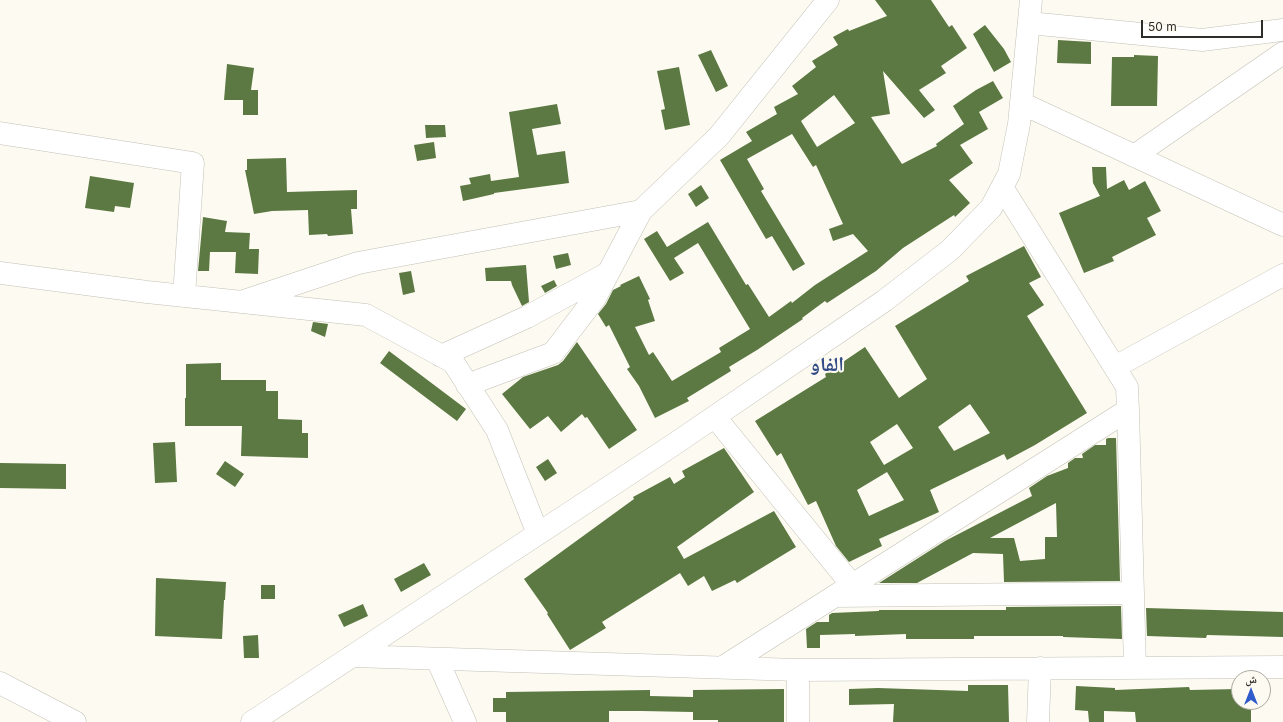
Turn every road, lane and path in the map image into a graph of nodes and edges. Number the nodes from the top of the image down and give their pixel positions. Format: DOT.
graph roads {
  1 [pos="828,0"];
  2 [pos="1031,0"];
  3 [pos="1029,23"];
  4 [pos="1283,30"];
  5 [pos="1283,53"];
  6 [pos="1021,103"];
  7 [pos="0,134"];
  8 [pos="1134,156"];
  9 [pos="1002,187"];
  10 [pos="641,212"];
  11 [pos="1283,224"];
  12 [pos="608,272"];
  13 [pos="0,273"];
  14 [pos="1283,275"];
  15 [pos="184,296"];
  16 [pos="241,302"];
  17 [pos="441,356"];
  18 [pos="1114,368"];
  19 [pos="468,385"];
  20 [pos="1128,410"];
  21 [pos="715,417"];
  22 [pos="538,534"];
  23 [pos="844,591"];
  24 [pos="1133,593"];
  25 [pos="352,656"];
  26 [pos="437,659"];
  27 [pos="723,667"];
  28 [pos="1283,667"];
  29 [pos="1040,668"];
  30 [pos="1135,668"];
  31 [pos="798,670"];
  32 [pos="0,683"];
  33 [pos="74,722"];
  34 [pos="252,722"];
  35 [pos="464,722"];
  36 [pos="798,722"];
  37 [pos="1038,722"];
  1 -- 10 [label="street"];
  2 -- 3 [label="street"];
  3 -- 4 [label="street"];
  3 -- 6 [label="street"];
  5 -- 8 [label="street"];
  6 -- 8 [label="street"];
  6 -- 9 [label="street"];
  7 -- 15 [label="street"];
  8 -- 11 [label="street"];
  9 -- 18 [label="street"];
  9 -- 21 [label="street"];
  10 -- 12 [label="street"];
  10 -- 16 [label="street"];
  12 -- 17 [label="street"];
  12 -- 19 [label="street"];
  13 -- 15 [label="street"];
  14 -- 18 [label="street"];
  15 -- 16 [label="street"];
  16 -- 17 [label="street"];
  17 -- 19 [label="street"];
  18 -- 20 [label="street"];
  19 -- 22 [label="street"];
  20 -- 23 [label="street"];
  20 -- 24 [label="street"];
  21 -- 22 [label="street"];
  21 -- 23 [label="street"];
  22 -- 25 [label="street"];
  23 -- 24 [label="street"];
  23 -- 27 [label="street"];
  24 -- 30 [label="street"];
  25 -- 26 [label="street"];
  25 -- 34 [label="street"];
  26 -- 27 [label="street"];
  26 -- 35 [label="street"];
  27 -- 31 [label="street"];
  28 -- 30 [label="street"];
  29 -- 30 [label="street"];
  29 -- 31 [label="street"];
  29 -- 37 [label="street"];
  31 -- 36 [label="street"];
  32 -- 33 [label="street"];
}
